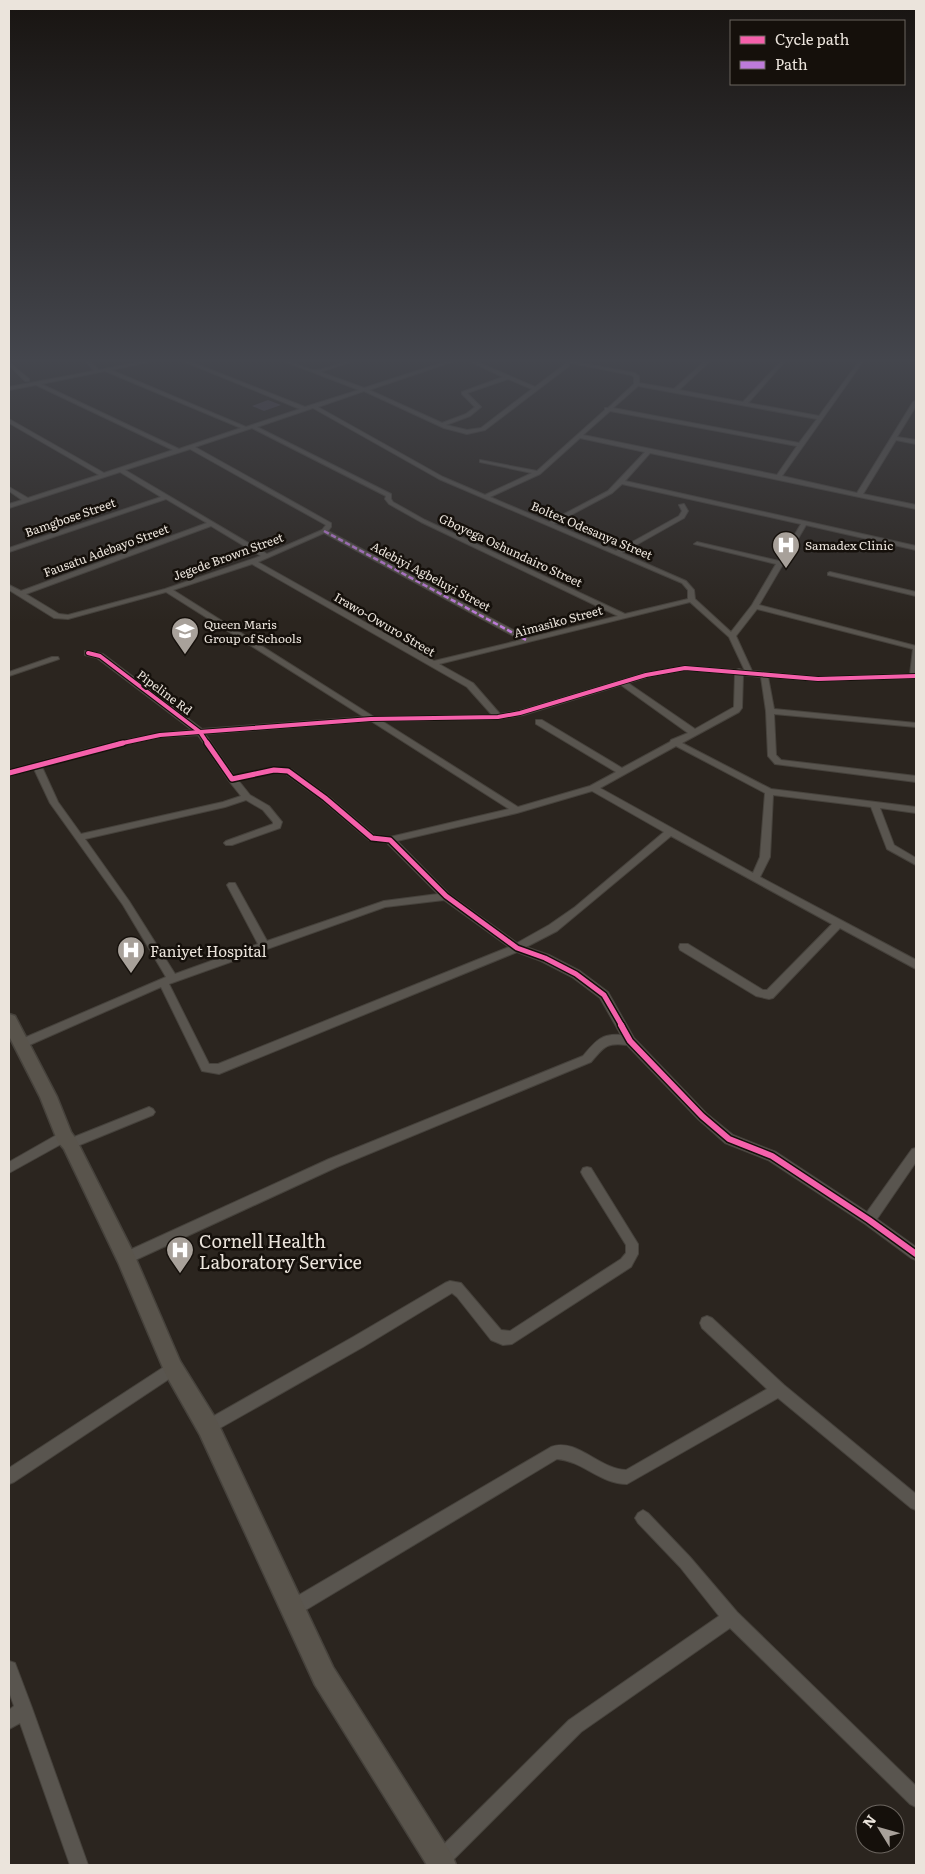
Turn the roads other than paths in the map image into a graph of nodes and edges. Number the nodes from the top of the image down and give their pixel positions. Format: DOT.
graph roads {
  1 [pos="56,447"];
  2 [pos="171,447"];
  3 [pos="190,447"];
  4 [pos="191,447"];
  5 [pos="295,447"];
  6 [pos="387,447"];
  7 [pos="565,447"];
  8 [pos="632,447"];
  9 [pos="798,447"];
  10 [pos="888,447"];
  11 [pos="179,451"];
  12 [pos="649,451"];
  13 [pos="482,461"];
  14 [pos="121,470"];
  15 [pos="538,472"];
  16 [pos="104,475"];
  17 [pos="778,477"];
  18 [pos="621,482"];
  19 [pos="9,489"];
  20 [pos="859,495"];
  21 [pos="487,496"];
  22 [pos="166,497"];
  23 [pos="27,500"];
  24 [pos="682,505"];
  25 [pos="9,506"];
  26 [pos="916,508"];
  27 [pos="211,524"];
  28 [pos="549,524"];
  29 [pos="804,524"];
  30 [pos="324,531"];
  31 [pos="697,544"];
  32 [pos="916,548"];
  33 [pos="9,550"];
  34 [pos="617,553"];
  35 [pos="266,556"];
  36 [pos="253,562"];
  37 [pos="779,563"];
  38 [pos="830,574"];
  39 [pos="9,588"];
  40 [pos="166,590"];
  41 [pos="20,594"];
  42 [pos="916,594"];
  43 [pos="691,600"];
  44 [pos="755,606"];
  45 [pos="622,615"];
  46 [pos="732,636"];
  47 [pos="528,641"];
  48 [pos="916,649"];
  49 [pos="88,653"];
  50 [pos="55,659"];
  51 [pos="432,664"];
  52 [pos="739,671"];
  53 [pos="749,672"];
  54 [pos="9,674"];
  55 [pos="764,674"];
  56 [pos="915,676"];
  57 [pos="622,682"];
  58 [pos="770,711"];
  59 [pos="498,717"];
  60 [pos="371,720"];
  61 [pos="539,722"];
  62 [pos="916,725"];
  63 [pos="200,732"];
  64 [pos="693,732"];
  65 [pos="674,742"];
  66 [pos="37,766"];
  67 [pos="622,772"];
  68 [pos="9,773"];
  69 [pos="232,779"];
  70 [pos="916,779"];
  71 [pos="593,788"];
  72 [pos="769,792"];
  73 [pos="247,797"];
  74 [pos="875,806"];
  75 [pos="517,810"];
  76 [pos="916,810"];
  77 [pos="670,832"];
  78 [pos="80,837"];
  79 [pos="390,840"];
  80 [pos="229,843"];
  81 [pos="916,862"];
  82 [pos="755,877"];
  83 [pos="232,885"];
  84 [pos="446,896"];
  85 [pos="839,923"];
  86 [pos="264,946"];
  87 [pos="684,947"];
  88 [pos="517,948"];
  89 [pos="916,965"];
  90 [pos="168,980"];
  91 [pos="9,1020"];
  92 [pos="630,1041"];
  93 [pos="21,1044"];
  94 [pos="149,1112"];
  95 [pos="67,1140"];
  96 [pos="916,1153"];
  97 [pos="9,1168"];
  98 [pos="587,1172"];
  99 [pos="869,1220"];
  100 [pos="916,1254"];
  101 [pos="126,1258"];
  102 [pos="707,1323"];
  103 [pos="173,1368"];
  104 [pos="779,1390"];
  105 [pos="208,1427"];
  106 [pos="9,1477"];
  107 [pos="916,1503"];
  108 [pos="643,1518"];
  109 [pos="293,1608"];
  110 [pos="731,1618"];
  111 [pos="9,1668"];
  112 [pos="24,1708"];
  113 [pos="9,1721"];
  114 [pos="916,1798"];
  115 [pos="438,1864"];
  116 [pos="79,1865"];
  1 -- 16 [label="street"];
  2 -- 11 [label="street"];
  3 -- 11 [label="street"];
  4 -- 30 [label="street"];
  5 -- 45 [label="street, Gboyega Oshundairo Street"];
  6 -- 21 [label="street, Boltex Odesanya Street"];
  7 -- 15 [label="street"];
  8 -- 12 [label="street"];
  9 -- 17 [label="street"];
  10 -- 20 [label="street"];
  11 -- 14 [label="street"];
  12 -- 17 [label="street"];
  12 -- 18 [label="street"];
  13 -- 15 [label="street"];
  14 -- 16 [label="street"];
  14 -- 22 [label="street"];
  15 -- 21 [label="street"];
  16 -- 23 [label="street"];
  17 -- 20 [label="street"];
  18 -- 28 [label="street"];
  18 -- 29 [label="street"];
  19 -- 23 [label="street"];
  20 -- 26 [label="street"];
  21 -- 28 [label="street, Boltex Odesanya Street"];
  22 -- 27 [label="street"];
  22 -- 33 [label="street, Bamgbose Street"];
  23 -- 25 [label="street"];
  24 -- 34 [label="street"];
  27 -- 35 [label="street"];
  27 -- 41 [label="street, Fausatu Adebayo Street"];
  28 -- 34 [label="street, Boltex Odesanya Street"];
  29 -- 32 [label="street"];
  29 -- 37 [label="street"];
  30 -- 35 [label="street, Jegede Brown Street"];
  30 -- 47 [label="street, Adebiyi Agbeluyi Street"];
  31 -- 37 [label="street"];
  34 -- 43 [label="street, Boltex Odesanya Street"];
  35 -- 36 [label="street, Jegede Brown Street"];
  36 -- 40 [label="street, Jegede Brown Street"];
  36 -- 51 [label="street, Irawo-Owuro Street"];
  37 -- 44 [label="street"];
  38 -- 42 [label="street"];
  39 -- 41 [label="street"];
  40 -- 41 [label="street, Jegede Brown Street"];
  40 -- 60 [label="street"];
  43 -- 45 [label="street, Aimasiko Street"];
  43 -- 46 [label="street, Boltex Odesanya Street"];
  44 -- 46 [label="street"];
  44 -- 48 [label="street"];
  45 -- 47 [label="street, Aimasiko Street"];
  46 -- 53 [label="street"];
  47 -- 51 [label="street, Aimasiko Street"];
  48 -- 56 [label="street"];
  49 -- 63 [label="street, Pipeline Rd"];
  50 -- 54 [label="street"];
  51 -- 59 [label="street, Irawo-Owuro Street"];
  52 -- 53 [label="street"];
  52 -- 57 [label="street"];
  52 -- 64 [label="street"];
  53 -- 55 [label="street"];
  55 -- 56 [label="street"];
  55 -- 58 [label="street"];
  57 -- 59 [label="street"];
  57 -- 64 [label="street"];
  58 -- 62 [label="street"];
  58 -- 70 [label="street"];
  59 -- 60 [label="street"];
  60 -- 63 [label="street"];
  60 -- 75 [label="street"];
  61 -- 67 [label="street"];
  63 -- 66 [label="street"];
  63 -- 69 [label="street, Pipeline Rd"];
  64 -- 65 [label="street"];
  65 -- 67 [label="street"];
  65 -- 72 [label="street"];
  66 -- 68 [label="street"];
  66 -- 78 [label="street"];
  67 -- 71 [label="street"];
  69 -- 73 [label="street, Pipeline Rd"];
  69 -- 79 [label="street"];
  71 -- 75 [label="street"];
  71 -- 77 [label="street"];
  72 -- 74 [label="street"];
  72 -- 82 [label="street"];
  73 -- 78 [label="street"];
  73 -- 80 [label="street, Pipeline Rd"];
  74 -- 76 [label="street"];
  74 -- 81 [label="street"];
  75 -- 79 [label="street"];
  77 -- 82 [label="street"];
  77 -- 88 [label="street"];
  78 -- 90 [label="street"];
  79 -- 84 [label="street"];
  82 -- 85 [label="street"];
  83 -- 86 [label="street"];
  84 -- 86 [label="street"];
  84 -- 88 [label="street"];
  85 -- 87 [label="street"];
  85 -- 89 [label="street"];
  86 -- 90 [label="street"];
  88 -- 90 [label="street"];
  88 -- 92 [label="street"];
  90 -- 93 [label="street"];
  91 -- 93 [label="main road"];
  92 -- 99 [label="street"];
  92 -- 101 [label="street"];
  93 -- 95 [label="main road"];
  94 -- 95 [label="street"];
  95 -- 97 [label="street"];
  95 -- 101 [label="main road"];
  96 -- 99 [label="street"];
  98 -- 105 [label="street"];
  99 -- 100 [label="street"];
  101 -- 103 [label="main road"];
  102 -- 104 [label="street"];
  103 -- 105 [label="main road"];
  103 -- 106 [label="street"];
  104 -- 107 [label="street"];
  104 -- 109 [label="street"];
  105 -- 109 [label="main road"];
  108 -- 110 [label="street"];
  109 -- 115 [label="main road"];
  110 -- 114 [label="street"];
  110 -- 115 [label="street"];
  111 -- 112 [label="street"];
  112 -- 113 [label="street"];
  112 -- 116 [label="street"];
}
